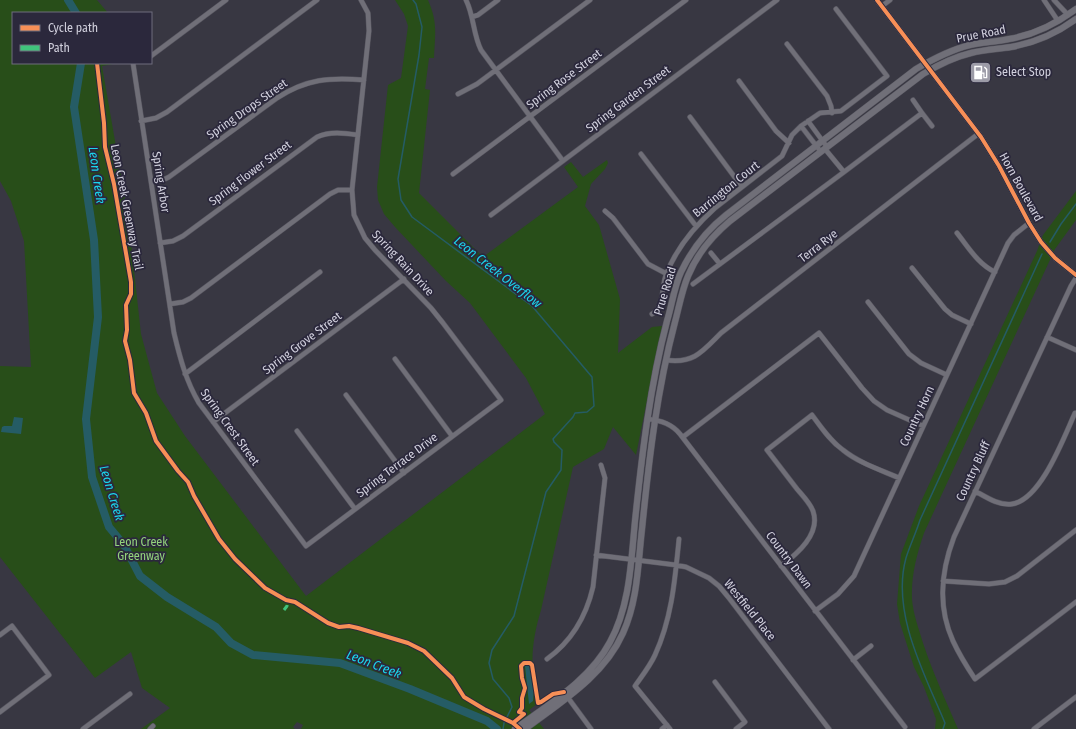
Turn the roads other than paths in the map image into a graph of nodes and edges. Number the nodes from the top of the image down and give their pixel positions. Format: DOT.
graph roads {
  1 [pos="226,0"];
  2 [pos="317,0"];
  3 [pos="361,0"];
  4 [pos="466,0"];
  5 [pos="498,0"];
  6 [pos="590,0"];
  7 [pos="686,0"];
  8 [pos="777,0"];
  9 [pos="877,0"];
  10 [pos="890,0"];
  11 [pos="1044,0"];
  12 [pos="1055,1"];
  13 [pos="882,6"];
  14 [pos="1049,7"];
  15 [pos="836,9"];
  16 [pos="1076,9"];
  17 [pos="1076,13"];
  18 [pos="1068,15"];
  19 [pos="472,17"];
  20 [pos="1076,19"];
  21 [pos="1058,21"];
  22 [pos="1050,34"];
  23 [pos="787,44"];
  24 [pos="152,55"];
  25 [pos="133,64"];
  26 [pos="925,64"];
  27 [pos="496,70"];
  28 [pos="929,70"];
  29 [pos="364,80"];
  30 [pos="739,81"];
  31 [pos="458,94"];
  32 [pos="913,100"];
  33 [pos="832,113"];
  34 [pos="922,113"];
  35 [pos="531,116"];
  36 [pos="690,117"];
  37 [pos="142,121"];
  38 [pos="808,121"];
  39 [pos="801,126"];
  40 [pos="932,126"];
  41 [pos="815,131"];
  42 [pos="978,134"];
  43 [pos="358,135"];
  44 [pos="809,136"];
  45 [pos="823,141"];
  46 [pos="789,143"];
  47 [pos="816,146"];
  48 [pos="824,149"];
  49 [pos="640,154"];
  50 [pos="563,161"];
  51 [pos="844,172"];
  52 [pos="453,174"];
  53 [pos="151,182"];
  54 [pos="742,187"];
  55 [pos="352,190"];
  56 [pos="605,211"];
  57 [pos="491,215"];
  58 [pos="719,220"];
  59 [pos="1029,223"];
  60 [pos="696,226"];
  61 [pos="724,226"];
  62 [pos="958,233"];
  63 [pos="160,243"];
  64 [pos="711,253"];
  65 [pos="720,264"];
  66 [pos="912,268"];
  67 [pos="320,272"];
  68 [pos="995,272"];
  69 [pos="666,274"];
  70 [pos="1076,277"];
  71 [pos="404,279"];
  72 [pos="693,284"];
  73 [pos="868,302"];
  74 [pos="170,304"];
  75 [pos="652,314"];
  76 [pos="971,324"];
  77 [pos="1047,337"];
  78 [pos="1076,350"];
  79 [pos="395,359"];
  80 [pos="666,360"];
  81 [pos="185,374"];
  82 [pos="947,375"];
  83 [pos="346,395"];
  84 [pos="501,400"];
  85 [pos="1076,413"];
  86 [pos="648,419"];
  87 [pos="655,420"];
  88 [pos="213,422"];
  89 [pos="923,426"];
  90 [pos="297,431"];
  91 [pos="452,436"];
  92 [pos="683,437"];
  93 [pos="601,465"];
  94 [pos="404,473"];
  95 [pos="899,478"];
  96 [pos="975,491"];
  97 [pos="355,509"];
  98 [pos="1076,530"];
  99 [pos="679,539"];
  100 [pos="306,546"];
  101 [pos="596,555"];
  102 [pos="631,560"];
  103 [pos="639,560"];
  104 [pos="676,565"];
  105 [pos="781,566"];
  106 [pos="943,581"];
  107 [pos="1076,602"];
  108 [pos="815,611"];
  109 [pos="0,636"];
  110 [pos="871,646"];
  111 [pos="547,659"];
  112 [pos="853,660"];
  113 [pos="715,682"];
  114 [pos="130,694"];
  115 [pos="565,695"];
  116 [pos="1076,697"];
  117 [pos="0,712"];
  118 [pos="532,720"];
  119 [pos="91,724"];
  120 [pos="668,727"];
  121 [pos="905,727"];
  122 [pos="83,729"];
  123 [pos="95,729"];
  124 [pos="516,729"];
  125 [pos="525,729"];
  126 [pos="591,729"];
  127 [pos="662,729"];
  128 [pos="736,729"];
  129 [pos="829,729"];
  130 [pos="1034,729"];
  1 -- 24 [label="street"];
  2 -- 37 [label="street"];
  3 -- 29 [label="street, Spring Rain Drive"];
  4 -- 19 [label="street"];
  5 -- 19 [label="street"];
  6 -- 27 [label="street"];
  7 -- 35 [label="street, Spring Rose Street"];
  8 -- 50 [label="street, Spring Garden Street"];
  9 -- 13 [label="street, Horn Boulevard"];
  10 -- 13 [label="street"];
  11 -- 14 [label="street"];
  12 -- 14 [label="street"];
  12 -- 18 [label="street"];
  13 -- 26 [label="street, Horn Boulevard"];
  14 -- 21 [label="street"];
  15 -- 33 [label="street, Barrington Court"];
  16 -- 18 [label="main road, Prue Road"];
  17 -- 22 [label="main road"];
  18 -- 21 [label="main road, Prue Road"];
  19 -- 27 [label="street"];
  20 -- 22 [label="main road, Prue Road"];
  21 -- 26 [label="main road, Prue Road"];
  22 -- 28 [label="main road, Prue Road"];
  23 -- 33 [label="street"];
  25 -- 37 [label="street, Spring Arbor"];
  26 -- 28 [label="street, Horn Boulevard"];
  26 -- 45 [label="main road, Prue Road"];
  27 -- 31 [label="street"];
  27 -- 35 [label="street"];
  28 -- 42 [label="street, Horn Boulevard"];
  28 -- 48 [label="main road, Prue Road"];
  29 -- 43 [label="street, Spring Rain Drive"];
  29 -- 53 [label="street, Spring Drops Street"];
  30 -- 46 [label="street"];
  32 -- 34 [label="street"];
  33 -- 38 [label="street, Barrington Court"];
  34 -- 40 [label="street"];
  34 -- 51 [label="street"];
  35 -- 50 [label="street"];
  35 -- 52 [label="street, Spring Rose Street"];
  36 -- 54 [label="street"];
  37 -- 53 [label="street, Spring Arbor"];
  38 -- 39 [label="street, Barrington Court"];
  38 -- 41 [label="street"];
  39 -- 44 [label="street"];
  39 -- 46 [label="street, Barrington Court"];
  41 -- 44 [label="street"];
  41 -- 45 [label="street"];
  42 -- 59 [label="street, Horn Boulevard"];
  42 -- 80 [label="street, Terra Rye"];
  43 -- 55 [label="street, Spring Rain Drive"];
  43 -- 63 [label="street, Spring Flower Street"];
  44 -- 47 [label="street"];
  45 -- 47 [label="main road, Prue Road"];
  45 -- 48 [label="street"];
  46 -- 54 [label="street, Barrington Court"];
  47 -- 48 [label="street"];
  47 -- 58 [label="main road, Prue Road"];
  48 -- 51 [label="street"];
  48 -- 61 [label="main road, Prue Road"];
  49 -- 60 [label="street"];
  50 -- 57 [label="street, Spring Garden Street"];
  51 -- 65 [label="street"];
  53 -- 63 [label="street, Spring Arbor"];
  54 -- 60 [label="street, Barrington Court"];
  55 -- 71 [label="street, Spring Rain Drive"];
  55 -- 74 [label="street"];
  56 -- 69 [label="street"];
  58 -- 61 [label="main road"];
  58 -- 86 [label="main road, Prue Road"];
  59 -- 68 [label="street, Country Horn"];
  59 -- 70 [label="street, Horn Boulevard"];
  60 -- 69 [label="street, Barrington Court"];
  61 -- 80 [label="main road, Prue Road"];
  62 -- 68 [label="street"];
  63 -- 74 [label="street, Spring Arbor"];
  64 -- 65 [label="street"];
  65 -- 72 [label="street"];
  66 -- 76 [label="street"];
  67 -- 81 [label="street"];
  68 -- 76 [label="street, Country Horn"];
  69 -- 75 [label="street, Barrington Court"];
  70 -- 77 [label="street, Country Bluff"];
  71 -- 84 [label="street, Spring Rain Drive"];
  71 -- 88 [label="street, Spring Grove Street"];
  73 -- 82 [label="street"];
  74 -- 81 [label="street, Spring Crest Street"];
  76 -- 82 [label="street, Country Horn"];
  77 -- 78 [label="street"];
  77 -- 96 [label="street, Country Bluff"];
  79 -- 91 [label="street"];
  80 -- 87 [label="main road, Prue Road"];
  81 -- 88 [label="street, Spring Crest Street"];
  82 -- 89 [label="street, Country Horn"];
  83 -- 94 [label="street"];
  84 -- 91 [label="street, Spring Terrace Drive"];
  85 -- 96 [label="street"];
  86 -- 87 [label="street, Country Dawn"];
  86 -- 102 [label="main road, Prue Road"];
  87 -- 92 [label="street, Country Dawn"];
  87 -- 103 [label="main road, Prue Road"];
  88 -- 100 [label="street, Spring Crest Street"];
  89 -- 92 [label="street"];
  89 -- 95 [label="street, Country Horn"];
  90 -- 97 [label="street"];
  91 -- 94 [label="street, Spring Terrace Drive"];
  92 -- 105 [label="street, Country Dawn"];
  93 -- 101 [label="street"];
  94 -- 97 [label="street, Spring Terrace Drive"];
  95 -- 105 [label="street"];
  95 -- 108 [label="street, Country Horn"];
  96 -- 106 [label="street, Country Bluff"];
  97 -- 100 [label="street, Spring Terrace Drive"];
  98 -- 106 [label="street"];
  99 -- 104 [label="street"];
  101 -- 102 [label="street, Westfield Place"];
  101 -- 111 [label="street"];
  102 -- 103 [label="street, Westfield Place"];
  102 -- 115 [label="main road, Prue Road"];
  103 -- 104 [label="street, Westfield Place"];
  103 -- 115 [label="main road, Prue Road"];
  104 -- 120 [label="street"];
  104 -- 129 [label="street, Westfield Place"];
  105 -- 108 [label="street, Country Dawn"];
  106 -- 107 [label="street, Country Bluff"];
  108 -- 112 [label="street, Country Dawn"];
  109 -- 117 [label="street"];
  110 -- 112 [label="street"];
  112 -- 121 [label="street, Country Dawn"];
  113 -- 128 [label="street"];
  114 -- 119 [label="street"];
  115 -- 118 [label="main road, Prue Road"];
  115 -- 126 [label="street"];
  116 -- 130 [label="street"];
  118 -- 124 [label="main road, Prue Road"];
  118 -- 125 [label="main road, Prue Road"];
  119 -- 122 [label="street"];
  119 -- 123 [label="street"];
  120 -- 127 [label="street"];
}
